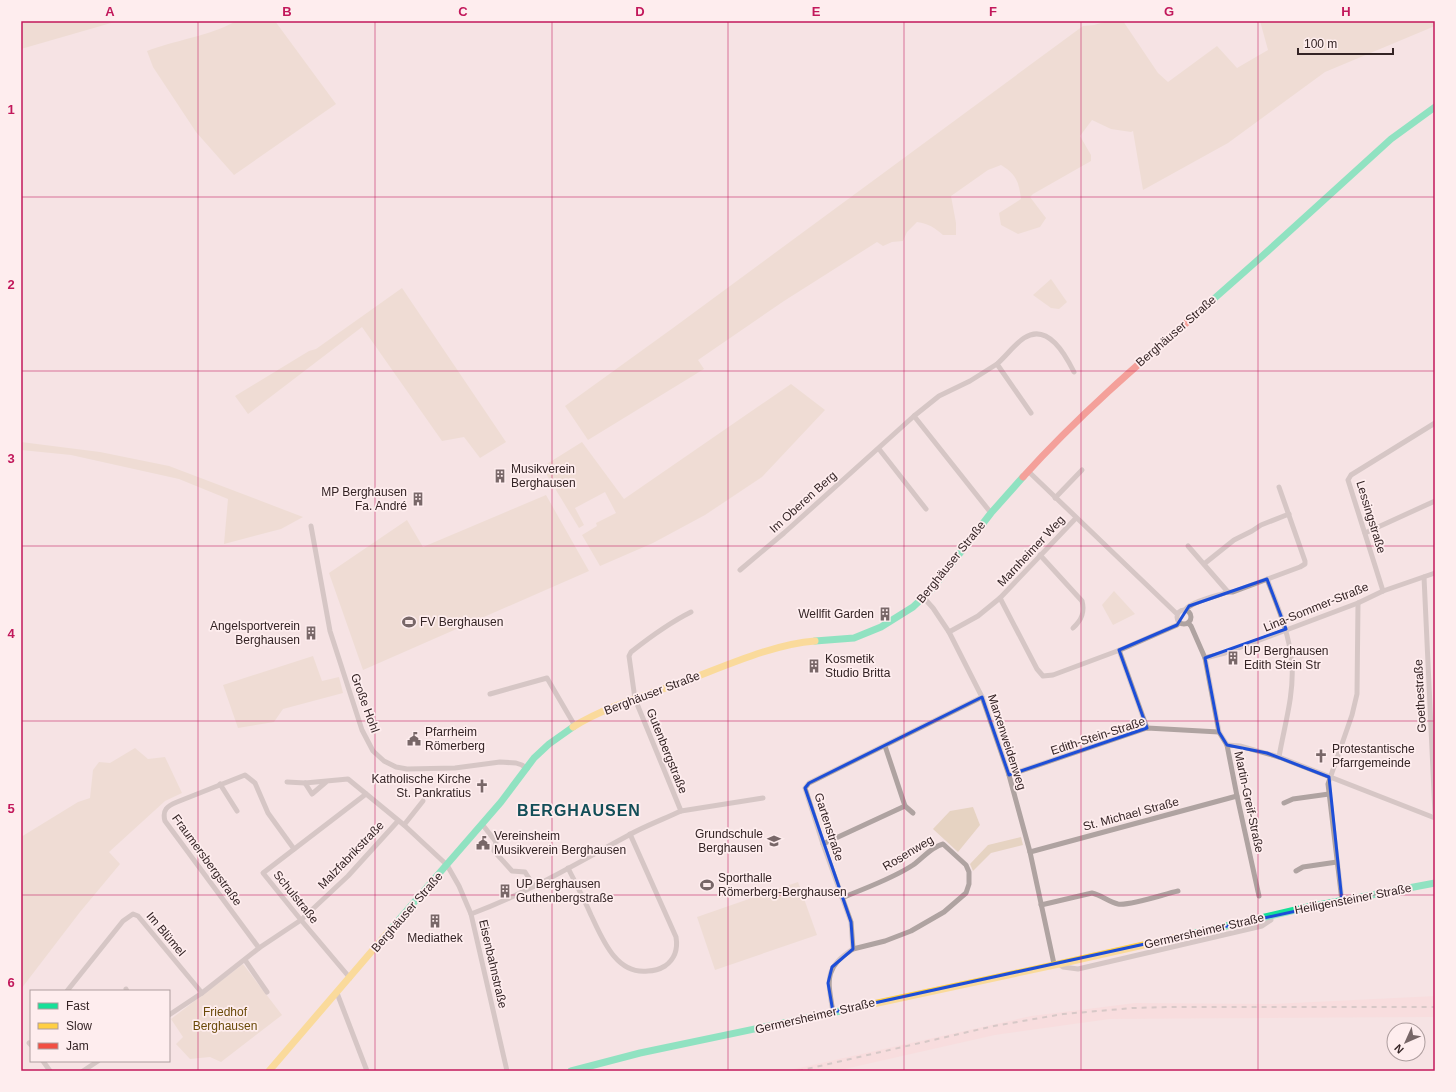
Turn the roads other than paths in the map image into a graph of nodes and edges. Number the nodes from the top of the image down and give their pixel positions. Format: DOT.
graph roads {
  1 [pos="1435,107"];
  2 [pos="997,364"];
  3 [pos="1074,372"];
  4 [pos="1031,413"];
  5 [pos="914,416"];
  6 [pos="1435,423"];
  7 [pos="879,449"];
  8 [pos="1082,470"];
  9 [pos="1028,472"];
  10 [pos="1279,487"];
  11 [pos="1055,498"];
  12 [pos="1435,501"];
  13 [pos="926,509"];
  14 [pos="991,513"];
  15 [pos="1288,514"];
  16 [pos="1076,518"];
  17 [pos="311,526"];
  18 [pos="1365,533"];
  19 [pos="1188,546"];
  20 [pos="1040,555"];
  21 [pos="1204,564"];
  22 [pos="740,570"];
  23 [pos="1435,573"];
  24 [pos="1424,577"];
  25 [pos="1267,579"];
  26 [pos="1383,591"];
  27 [pos="1228,592"];
  28 [pos="924,598"];
  29 [pos="1000,598"];
  30 [pos="1358,603"];
  31 [pos="1185,610"];
  32 [pos="690,612"];
  33 [pos="1177,614"];
  34 [pos="1179,623"];
  35 [pos="1188,623"];
  36 [pos="1073,628"];
  37 [pos="1286,630"];
  38 [pos="949,632"];
  39 [pos="1119,650"];
  40 [pos="1205,658"];
  41 [pos="490,694"];
  42 [pos="982,697"];
  43 [pos="635,699"];
  44 [pos="1433,709"];
  45 [pos="575,726"];
  46 [pos="1147,728"];
  47 [pos="1219,732"];
  48 [pos="1227,745"];
  49 [pos="885,746"];
  50 [pos="1279,757"];
  51 [pos="526,769"];
  52 [pos="1009,775"];
  53 [pos="1329,777"];
  54 [pos="287,782"];
  55 [pos="326,782"];
  56 [pos="305,783"];
  57 [pos="220,784"];
  58 [pos="366,794"];
  59 [pos="1328,794"];
  60 [pos="1237,796"];
  61 [pos="763,798"];
  62 [pos="423,801"];
  63 [pos="1284,803"];
  64 [pos="905,806"];
  65 [pos="237,811"];
  66 [pos="681,811"];
  67 [pos="913,812"];
  68 [pos="1435,814"];
  69 [pos="1435,818"];
  70 [pos="398,821"];
  71 [pos="482,824"];
  72 [pos="404,825"];
  73 [pos="630,834"];
  74 [pos="823,844"];
  75 [pos="294,849"];
  76 [pos="1030,852"];
  77 [pos="1336,862"];
  78 [pos="447,865"];
  79 [pos="568,868"];
  80 [pos="1296,871"];
  81 [pos="1435,883"];
  82 [pos="534,886"];
  83 [pos="1178,891"];
  84 [pos="1259,896"];
  85 [pos="842,898"];
  86 [pos="1342,901"];
  87 [pos="1041,905"];
  88 [pos="471,914"];
  89 [pos="1270,916"];
  90 [pos="301,920"];
  91 [pos="259,948"];
  92 [pos="853,949"];
  93 [pos="245,960"];
  94 [pos="1056,964"];
  95 [pos="350,978"];
  96 [pos="68,990"];
  97 [pos="267,992"];
  98 [pos="202,993"];
  99 [pos="337,993"];
  100 [pos="833,1012"];
  101 [pos="170,1014"];
  102 [pos="43,1062"];
  103 [pos="96,1062"];
  104 [pos="50,1071"];
  105 [pos="83,1071"];
  106 [pos="269,1071"];
  107 [pos="367,1071"];
  108 [pos="507,1071"];
  109 [pos="571,1071"];
  1 -- 9 [label="street, Berghäuser Straße"];
  2 -- 3 [label="street, Im Oberen Berg"];
  2 -- 4 [label="street"];
  2 -- 5 [label="street, Im Oberen Berg"];
  5 -- 7 [label="street, Im Oberen Berg"];
  5 -- 14 [label="street"];
  6 -- 18 [label="street, Lessingstraße"];
  7 -- 13 [label="street"];
  7 -- 22 [label="street, Im Oberen Berg"];
  8 -- 11 [label="street"];
  9 -- 11 [label="street"];
  9 -- 14 [label="street, Berghäuser Straße"];
  10 -- 15 [label="street"];
  11 -- 16 [label="street"];
  12 -- 18 [label="street"];
  14 -- 28 [label="street, Berghäuser Straße"];
  15 -- 21 [label="street"];
  15 -- 25 [label="street"];
  16 -- 20 [label="street, Marnheimer Weg"];
  16 -- 33 [label="street"];
  17 -- 51 [label="street, Große Hohl"];
  18 -- 26 [label="street, Lessingstraße"];
  19 -- 21 [label="street"];
  20 -- 29 [label="street, Marnheimer Weg"];
  20 -- 36 [label="street"];
  21 -- 27 [label="street"];
  23 -- 24 [label="street, Lina-Sommer-Straße"];
  24 -- 26 [label="street, Lina-Sommer-Straße"];
  24 -- 44 [label="street, Goethestraße"];
  25 -- 27 [label="street"];
  25 -- 37 [label="street"];
  26 -- 30 [label="street, Lina-Sommer-Straße"];
  27 -- 31 [label="street"];
  28 -- 38 [label="street, Marxenweidenweg"];
  28 -- 43 [label="street, Berghäuser Straße"];
  29 -- 38 [label="street, Marnheimer Weg"];
  29 -- 39 [label="street, Marnheimer Weg"];
  30 -- 37 [label="street, Lina-Sommer-Straße"];
  30 -- 53 [label="street"];
  31 -- 33 [label="street"];
  31 -- 35 [label="street, Martin-Greif-Straße"];
  32 -- 43 [label="street, Gutenbergstraße"];
  33 -- 34 [label="street"];
  34 -- 35 [label="street"];
  34 -- 39 [label="street, Marnheimer Weg"];
  35 -- 40 [label="street, Martin-Greif-Straße"];
  37 -- 40 [label="street, Lina-Sommer-Straße"];
  37 -- 50 [label="street"];
  38 -- 42 [label="street, Marxenweidenweg"];
  39 -- 46 [label="street"];
  40 -- 47 [label="street, Martin-Greif-Straße"];
  41 -- 45 [label="street"];
  42 -- 49 [label="street, Gartenstraße"];
  42 -- 52 [label="street, Marxenweidenweg"];
  43 -- 45 [label="street, Berghäuser Straße"];
  43 -- 66 [label="street, Gutenbergstraße"];
  44 -- 68 [label="street, Goethestraße"];
  45 -- 51 [label="street, Berghäuser Straße"];
  46 -- 47 [label="street, Edith-Stein-Straße"];
  46 -- 52 [label="street, Edith-Stein-Straße"];
  47 -- 48 [label="street, Martin-Greif-Straße"];
  48 -- 50 [label="street"];
  48 -- 60 [label="street, Martin-Greif-Straße"];
  49 -- 64 [label="street"];
  49 -- 74 [label="street, Gartenstraße"];
  50 -- 53 [label="street"];
  51 -- 71 [label="street, Berghäuser Straße"];
  52 -- 76 [label="street, Marxenweidenweg"];
  53 -- 59 [label="street"];
  53 -- 69 [label="street"];
  54 -- 56 [label="street, Eisenbahnstraße"];
  55 -- 56 [label="street, Eisenbahnstraße"];
  55 -- 56 [label="street"];
  55 -- 58 [label="street, Eisenbahnstraße"];
  57 -- 65 [label="street"];
  57 -- 75 [label="street, Fraumersbergstraße"];
  57 -- 91 [label="street, Fraumersbergstraße"];
  58 -- 70 [label="street, Eisenbahnstraße"];
  58 -- 75 [label="street, Schulstraße"];
  59 -- 63 [label="street"];
  59 -- 77 [label="street"];
  60 -- 76 [label="street, St. Michael Straße"];
  60 -- 84 [label="street, Martin-Greif-Straße"];
  61 -- 66 [label="street, Gutenbergstraße"];
  62 -- 72 [label="street"];
  64 -- 67 [label="street"];
  64 -- 74 [label="street"];
  66 -- 73 [label="street, Gutenbergstraße"];
  70 -- 72 [label="street, Eisenbahnstraße"];
  70 -- 90 [label="street, Malzfabrikstraße"];
  71 -- 78 [label="street, Berghäuser Straße"];
  71 -- 82 [label="street"];
  72 -- 78 [label="street, Eisenbahnstraße"];
  73 -- 79 [label="street, Gutenbergstraße"];
  73 -- 79 [label="street"];
  74 -- 85 [label="street, Gartenstraße"];
  75 -- 90 [label="street, Schulstraße"];
  76 -- 87 [label="street, Marxenweidenweg"];
  77 -- 80 [label="street"];
  77 -- 86 [label="street"];
  78 -- 88 [label="street, Eisenbahnstraße"];
  78 -- 95 [label="street, Berghäuser Straße"];
  79 -- 82 [label="street, Gutenbergstraße"];
  81 -- 86 [label="street, Heiligensteiner Straße"];
  82 -- 88 [label="street, Gutenbergstraße"];
  83 -- 87 [label="street"];
  85 -- 92 [label="street, Gartenstraße"];
  85 -- 92 [label="street, Rosenweg"];
  86 -- 89 [label="street, Heiligensteiner Straße"];
  87 -- 94 [label="street, Marxenweidenweg"];
  88 -- 108 [label="street, Eisenbahnstraße"];
  89 -- 94 [label="street, Germersheimer Straße"];
  90 -- 91 [label="street, Malzfabrikstraße"];
  90 -- 95 [label="street, Schulstraße"];
  91 -- 93 [label="street, Malzfabrikstraße"];
  92 -- 100 [label="street"];
  93 -- 97 [label="street"];
  93 -- 98 [label="street, Malzfabrikstraße"];
  94 -- 100 [label="street, Germersheimer Straße"];
  95 -- 99 [label="street, Berghäuser Straße"];
  96 -- 98 [label="street, Im Blümel"];
  98 -- 101 [label="street, Malzfabrikstraße"];
  99 -- 106 [label="street, Berghäuser Straße"];
  99 -- 107 [label="street"];
  100 -- 109 [label="street, Germersheimer Straße"];
  102 -- 104 [label="street"];
  103 -- 105 [label="street"];
}
